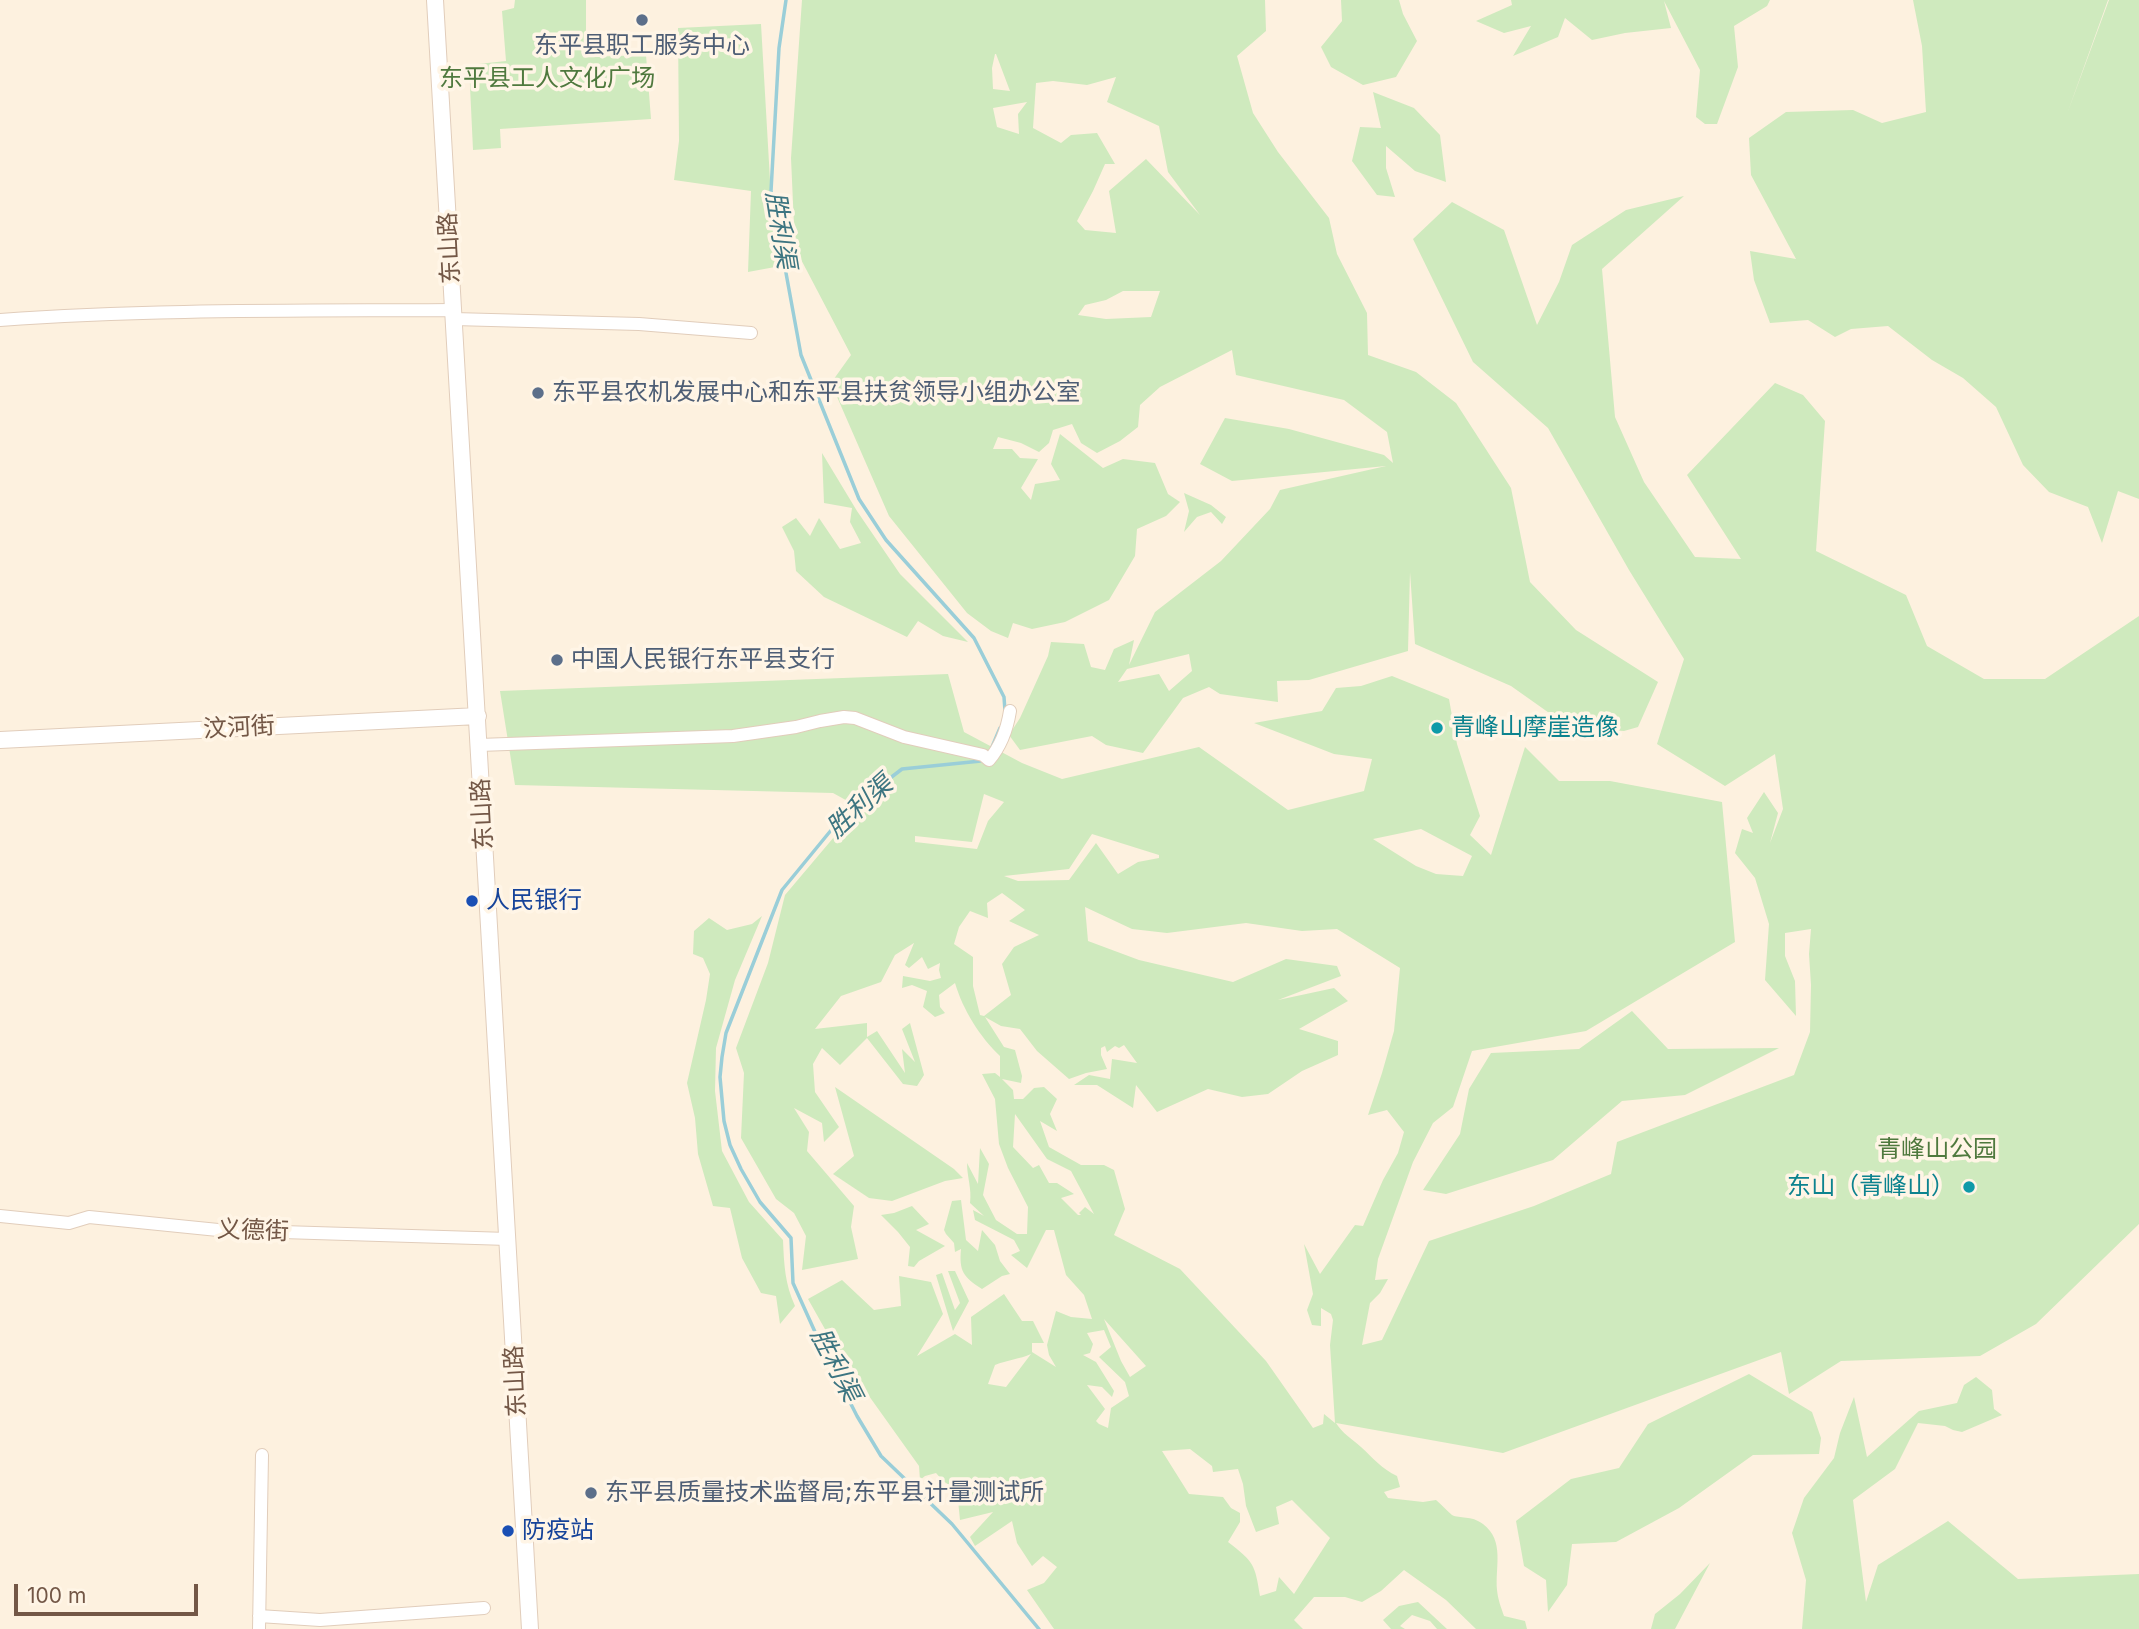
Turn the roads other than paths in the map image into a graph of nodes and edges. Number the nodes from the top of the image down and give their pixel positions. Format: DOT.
graph roads {
  1 [pos="435,0"];
  2 [pos="454,315"];
  3 [pos="0,320"];
  4 [pos="751,333"];
  5 [pos="1010,711"];
  6 [pos="478,716"];
  7 [pos="0,740"];
  8 [pos="480,745"];
  9 [pos="0,1216"];
  10 [pos="508,1239"];
  11 [pos="262,1455"];
  12 [pos="484,1608"];
  13 [pos="259,1622"];
  14 [pos="530,1629"];
  1 -- 2 [label="street, 东山路"];
  2 -- 3 [label="street"];
  2 -- 4 [label="street"];
  2 -- 6 [label="street, 东山路"];
  5 -- 8 [label="street"];
  6 -- 7 [label="street, 汶河街"];
  6 -- 8 [label="street, 东山路"];
  8 -- 10 [label="street, 东山路"];
  9 -- 10 [label="street, 义德街"];
  10 -- 14 [label="street, 东山路"];
  11 -- 13 [label="street"];
  12 -- 13 [label="street"];
}
